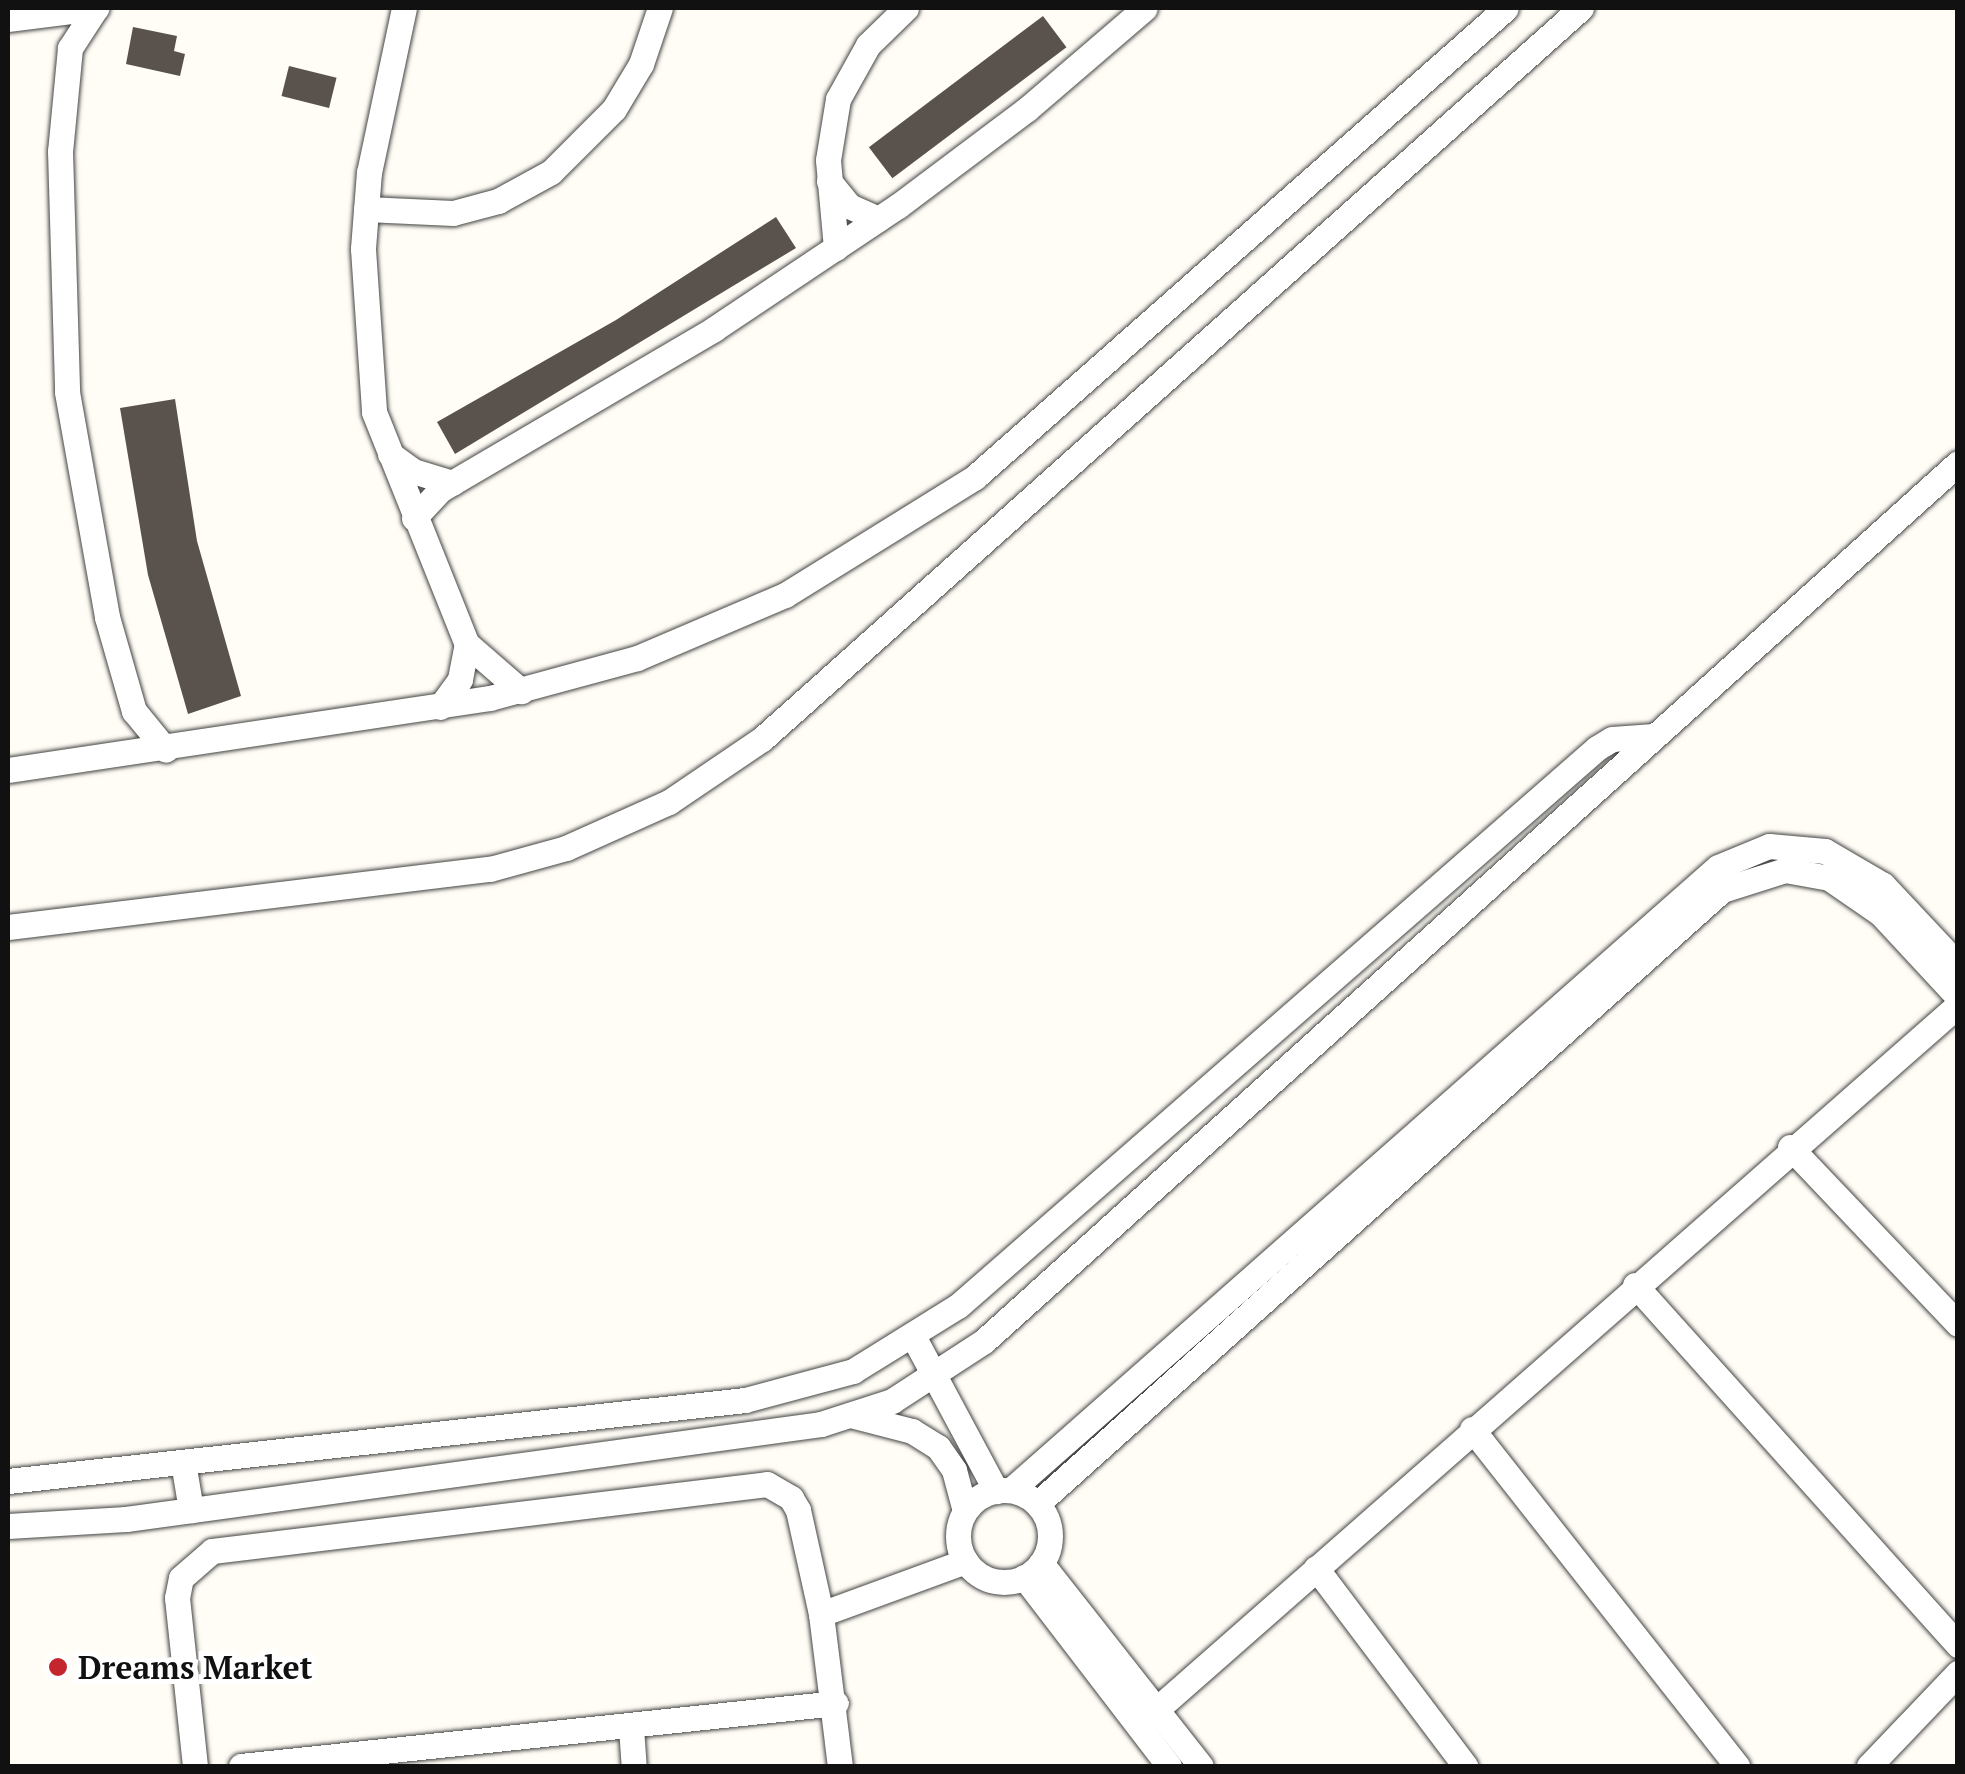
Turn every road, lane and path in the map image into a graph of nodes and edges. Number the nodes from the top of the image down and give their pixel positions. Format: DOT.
graph roads {
  1 [pos="96,8"];
  2 [pos="660,8"];
  3 [pos="906,8"];
  4 [pos="1506,8"];
  5 [pos="1581,8"];
  6 [pos="1138,10"];
  7 [pos="407,12"];
  8 [pos="20,19"];
  9 [pos="66,64"];
  10 [pos="829,181"];
  11 [pos="366,209"];
  12 [pos="878,220"];
  13 [pos="836,248"];
  14 [pos="390,454"];
  15 [pos="1958,463"];
  16 [pos="452,482"];
  17 [pos="414,518"];
  18 [pos="467,644"];
  19 [pos="520,691"];
  20 [pos="440,707"];
  21 [pos="134,711"];
  22 [pos="1654,736"];
  23 [pos="166,750"];
  24 [pos="110,758"];
  25 [pos="8,770"];
  26 [pos="8,927"];
  27 [pos="1958,964"];
  28 [pos="1958,997"];
  29 [pos="1958,1006"];
  30 [pos="1485,1084"];
  31 [pos="1790,1147"];
  32 [pos="1300,1250"];
  33 [pos="1635,1285"];
  34 [pos="1958,1324"];
  35 [pos="913,1336"];
  36 [pos="935,1376"];
  37 [pos="854,1416"];
  38 [pos="1472,1429"];
  39 [pos="183,1462"];
  40 [pos="8,1481"];
  41 [pos="1003,1490"];
  42 [pos="1037,1504"];
  43 [pos="191,1510"];
  44 [pos="965,1511"];
  45 [pos="8,1526"];
  46 [pos="966,1561"];
  47 [pos="1316,1568"];
  48 [pos="1032,1570"];
  49 [pos="822,1614"];
  50 [pos="1958,1646"];
  51 [pos="1958,1673"];
  52 [pos="836,1703"];
  53 [pos="1157,1709"];
  54 [pos="631,1727"];
  55 [pos="414,1759"];
  56 [pos="195,1766"];
  57 [pos="241,1766"];
  58 [pos="634,1766"];
  59 [pos="840,1766"];
  60 [pos="1169,1766"];
  61 [pos="1201,1766"];
  62 [pos="1465,1766"];
  63 [pos="1737,1766"];
  64 [pos="1868,1766"];
  1 -- 8 [label="street"];
  1 -- 9 [label="street"];
  2 -- 11 [label="street"];
  3 -- 10 [label="street"];
  4 -- 19 [label="street"];
  5 -- 26 [label="street"];
  6 -- 12 [label="street"];
  7 -- 11 [label="street"];
  8 -- 9 [label="street"];
  9 -- 21 [label="street"];
  10 -- 12 [label="street"];
  10 -- 13 [label="street"];
  11 -- 14 [label="street"];
  12 -- 13 [label="street"];
  13 -- 16 [label="street"];
  14 -- 16 [label="street"];
  14 -- 17 [label="street"];
  15 -- 22 [label="street"];
  16 -- 17 [label="street"];
  17 -- 18 [label="street"];
  18 -- 19 [label="street"];
  18 -- 20 [label="street"];
  19 -- 20 [label="street"];
  20 -- 23 [label="street"];
  21 -- 23 [label="street"];
  21 -- 24 [label="street"];
  22 -- 35 [label="street"];
  22 -- 36 [label="street"];
  23 -- 24 [label="street"];
  24 -- 25 [label="street"];
  27 -- 30 [label="street"];
  28 -- 30 [label="street"];
  29 -- 31 [label="street"];
  30 -- 32 [label="street"];
  31 -- 33 [label="street"];
  31 -- 34 [label="street"];
  32 -- 41 [label="street"];
  32 -- 42 [label="street"];
  33 -- 38 [label="street"];
  33 -- 50 [label="street"];
  35 -- 36 [label="street"];
  35 -- 39 [label="street"];
  36 -- 37 [label="street"];
  36 -- 41 [label="street"];
  37 -- 43 [label="street"];
  37 -- 44 [label="street"];
  38 -- 47 [label="street"];
  38 -- 63 [label="street"];
  39 -- 40 [label="street"];
  39 -- 43 [label="street"];
  41 -- 42 [label="street"];
  41 -- 44 [label="street"];
  42 -- 48 [label="street"];
  43 -- 45 [label="street"];
  44 -- 46 [label="street"];
  46 -- 48 [label="street"];
  46 -- 49 [label="street"];
  47 -- 53 [label="street"];
  47 -- 62 [label="street"];
  48 -- 53 [label="street"];
  48 -- 60 [label="street"];
  49 -- 52 [label="street"];
  49 -- 56 [label="street"];
  51 -- 64 [label="street"];
  52 -- 54 [label="street"];
  52 -- 59 [label="street"];
  53 -- 61 [label="street"];
  54 -- 55 [label="street"];
  54 -- 58 [label="street"];
  55 -- 57 [label="street"];
}
